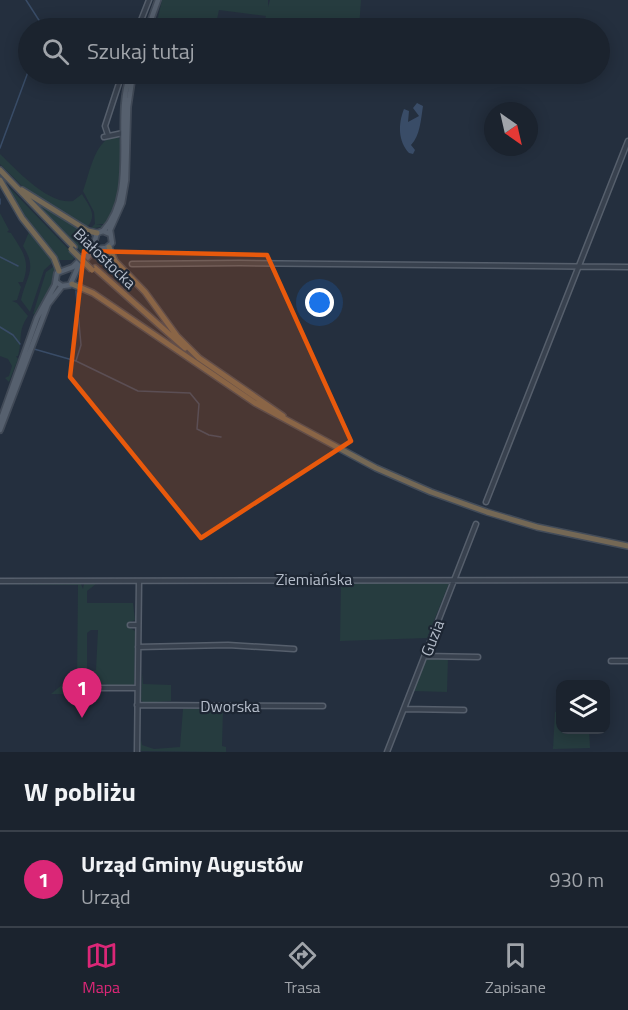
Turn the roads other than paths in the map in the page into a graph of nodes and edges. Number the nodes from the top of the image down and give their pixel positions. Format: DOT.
graph roads {
  1 [pos="149,0"];
  2 [pos="158,0"];
  3 [pos="142,18"];
  4 [pos="152,18"];
  5 [pos="119,84"];
  6 [pos="130,84"];
  7 [pos="125,133"];
  8 [pos="628,141"];
  9 [pos="0,170"];
  10 [pos="0,178"];
  11 [pos="9,180"];
  12 [pos="100,232"];
  13 [pos="110,234"];
  14 [pos="109,247"];
  15 [pos="73,248"];
  16 [pos="92,250"];
  17 [pos="132,264"];
  18 [pos="579,266"];
  19 [pos="628,267"];
  20 [pos="94,269"];
  21 [pos="59,271"];
  22 [pos="56,282"];
  23 [pos="72,284"];
  24 [pos="62,286"];
  25 [pos="191,358"];
  26 [pos="199,358"];
  27 [pos="15,387"];
  28 [pos="0,422"];
  29 [pos="301,428"];
  30 [pos="0,430"];
  31 [pos="486,502"];
  32 [pos="476,524"];
  33 [pos="628,546"];
  34 [pos="454,579"];
  35 [pos="628,580"];
  36 [pos="0,581"];
  37 [pos="139,581"];
  38 [pos="130,625"];
  39 [pos="138,625"];
  40 [pos="138,647"];
  41 [pos="294,649"];
  42 [pos="424,656"];
  43 [pos="478,657"];
  44 [pos="628,661"];
  45 [pos="610,662"];
  46 [pos="82,681"];
  47 [pos="82,687"];
  48 [pos="66,688"];
  49 [pos="137,688"];
  50 [pos="137,705"];
  51 [pos="323,706"];
  52 [pos="404,709"];
  53 [pos="465,710"];
  54 [pos="137,752"];
  55 [pos="387,752"];
  1 -- 3 [label="street"];
  2 -- 4 [label="main road"];
  5 -- 7 [label="street"];
  6 -- 7 [label="main road"];
  7 -- 12 [label="main road"];
  7 -- 13 [label="main road"];
  8 -- 18 [label="street"];
  9 -- 11 [label="highway, Białostocka"];
  10 -- 15 [label="highway, Białostocka"];
  10 -- 21 [label="highway"];
  11 -- 12 [label="highway"];
  11 -- 15 [label="highway, Białostocka"];
  12 -- 13 [label="main road"];
  12 -- 16 [label="main road"];
  13 -- 14 [label="main road"];
  14 -- 16 [label="main road"];
  14 -- 26 [label="highway"];
  15 -- 20 [label="highway, Białostocka, bridge"];
  16 -- 21 [label="main road"];
  16 -- 23 [label="main road"];
  17 -- 18 [label="street"];
  18 -- 19 [label="street"];
  18 -- 31 [label="street"];
  20 -- 25 [label="highway, Białostocka"];
  20 -- 26 [label="highway, Białostocka"];
  21 -- 22 [label="main road"];
  22 -- 24 [label="main road"];
  22 -- 27 [label="main road"];
  23 -- 24 [label="main road"];
  23 -- 25 [label="highway"];
  24 -- 27 [label="main road"];
  25 -- 29 [label="highway"];
  26 -- 29 [label="highway"];
  27 -- 28 [label="main road"];
  27 -- 30 [label="main road"];
  29 -- 33 [label="highway"];
  32 -- 34 [label="street, Guzia"];
  34 -- 35 [label="street, Ziemiańska"];
  34 -- 37 [label="street, Ziemiańska"];
  34 -- 42 [label="street, Guzia"];
  36 -- 37 [label="street, Ziemiańska"];
  37 -- 39 [label="street"];
  38 -- 39 [label="street"];
  39 -- 40 [label="street"];
  40 -- 41 [label="street"];
  40 -- 49 [label="street"];
  42 -- 43 [label="street"];
  42 -- 52 [label="street, Guzia"];
  44 -- 45 [label="street"];
  46 -- 47 [label="street"];
  47 -- 48 [label="street"];
  47 -- 49 [label="street"];
  49 -- 50 [label="street"];
  50 -- 51 [label="street, Dworska"];
  50 -- 54 [label="street"];
  52 -- 53 [label="street"];
  52 -- 55 [label="street, Guzia"];
}
